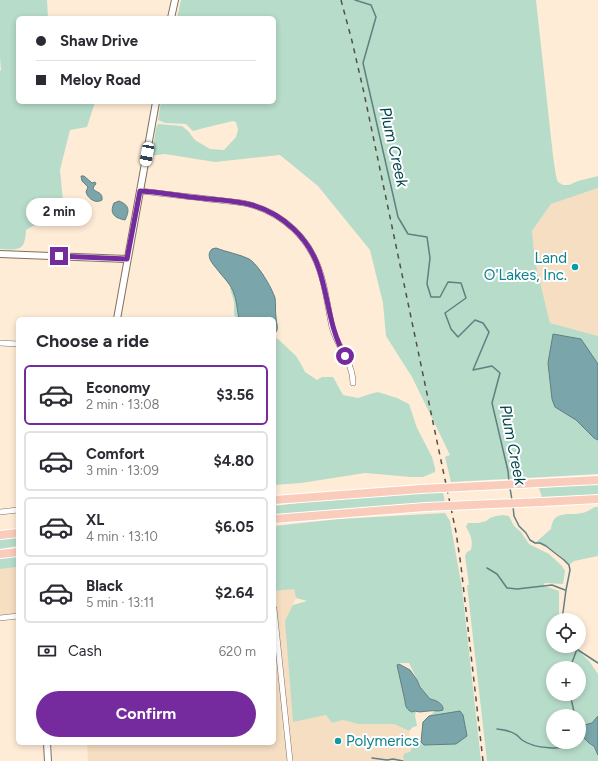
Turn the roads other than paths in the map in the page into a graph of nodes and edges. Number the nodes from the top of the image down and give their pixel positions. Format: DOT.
graph roads {
  1 [pos="175,0"];
  2 [pos="171,16"];
  3 [pos="156,104"];
  4 [pos="140,191"];
  5 [pos="0,254"];
  6 [pos="127,259"];
  7 [pos="116,317"];
  8 [pos="0,343"];
  9 [pos="16,344"];
  10 [pos="353,383"];
  11 [pos="598,480"];
  12 [pos="598,499"];
  13 [pos="276,500"];
  14 [pos="16,510"];
  15 [pos="0,512"];
  16 [pos="276,519"];
  17 [pos="16,532"];
  18 [pos="0,535"];
  19 [pos="16,552"];
  20 [pos="0,554"];
  21 [pos="16,616"];
  22 [pos="0,618"];
  23 [pos="276,628"];
  24 [pos="48,745"];
  25 [pos="48,761"];
  26 [pos="290,761"];
  1 -- 2 [label="street"];
  3 -- 4 [label="street"];
  4 -- 6 [label="street"];
  4 -- 10 [label="street"];
  5 -- 6 [label="street"];
  6 -- 7 [label="street"];
  8 -- 9 [label="street"];
  11 -- 13 [label="main road, bridge"];
  12 -- 16 [label="main road, bridge"];
  14 -- 15 [label="street"];
  17 -- 18 [label="main road"];
  19 -- 20 [label="main road"];
  21 -- 22 [label="street"];
  23 -- 26 [label="street"];
  24 -- 25 [label="street"];
}
